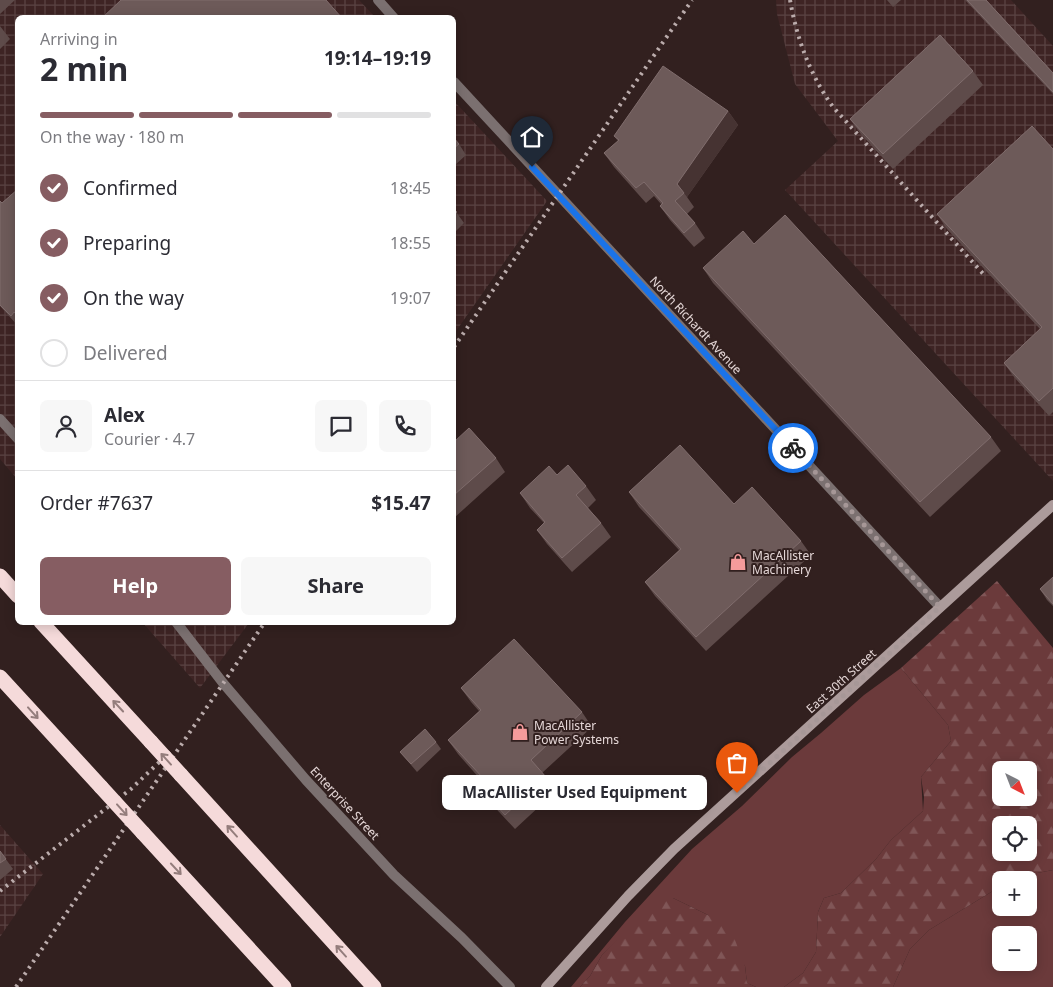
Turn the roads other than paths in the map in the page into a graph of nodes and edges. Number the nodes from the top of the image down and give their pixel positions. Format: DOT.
graph roads {
  1 [pos="378,0"];
  2 [pos="391,15"];
  3 [pos="456,84"];
  4 [pos="0,419"];
  5 [pos="15,436"];
  6 [pos="1053,505"];
  7 [pos="0,576"];
  8 [pos="15,593"];
  9 [pos="940,607"];
  10 [pos="44,625"];
  11 [pos="178,625"];
  12 [pos="0,677"];
  13 [pos="284,987"];
  14 [pos="374,987"];
  15 [pos="510,987"];
  16 [pos="546,987"];
  1 -- 2 [label="street"];
  3 -- 9 [label="street, North Richardt Avenue"];
  4 -- 5 [label="street"];
  6 -- 9 [label="main road, East 30th Street"];
  7 -- 8 [label="highway"];
  9 -- 16 [label="main road, East 30th Street"];
  14 -- 10 [label="highway, one-way, bridge"];
  11 -- 15 [label="street, Enterprise Street"];
  12 -- 13 [label="highway, one-way, bridge"];
}
